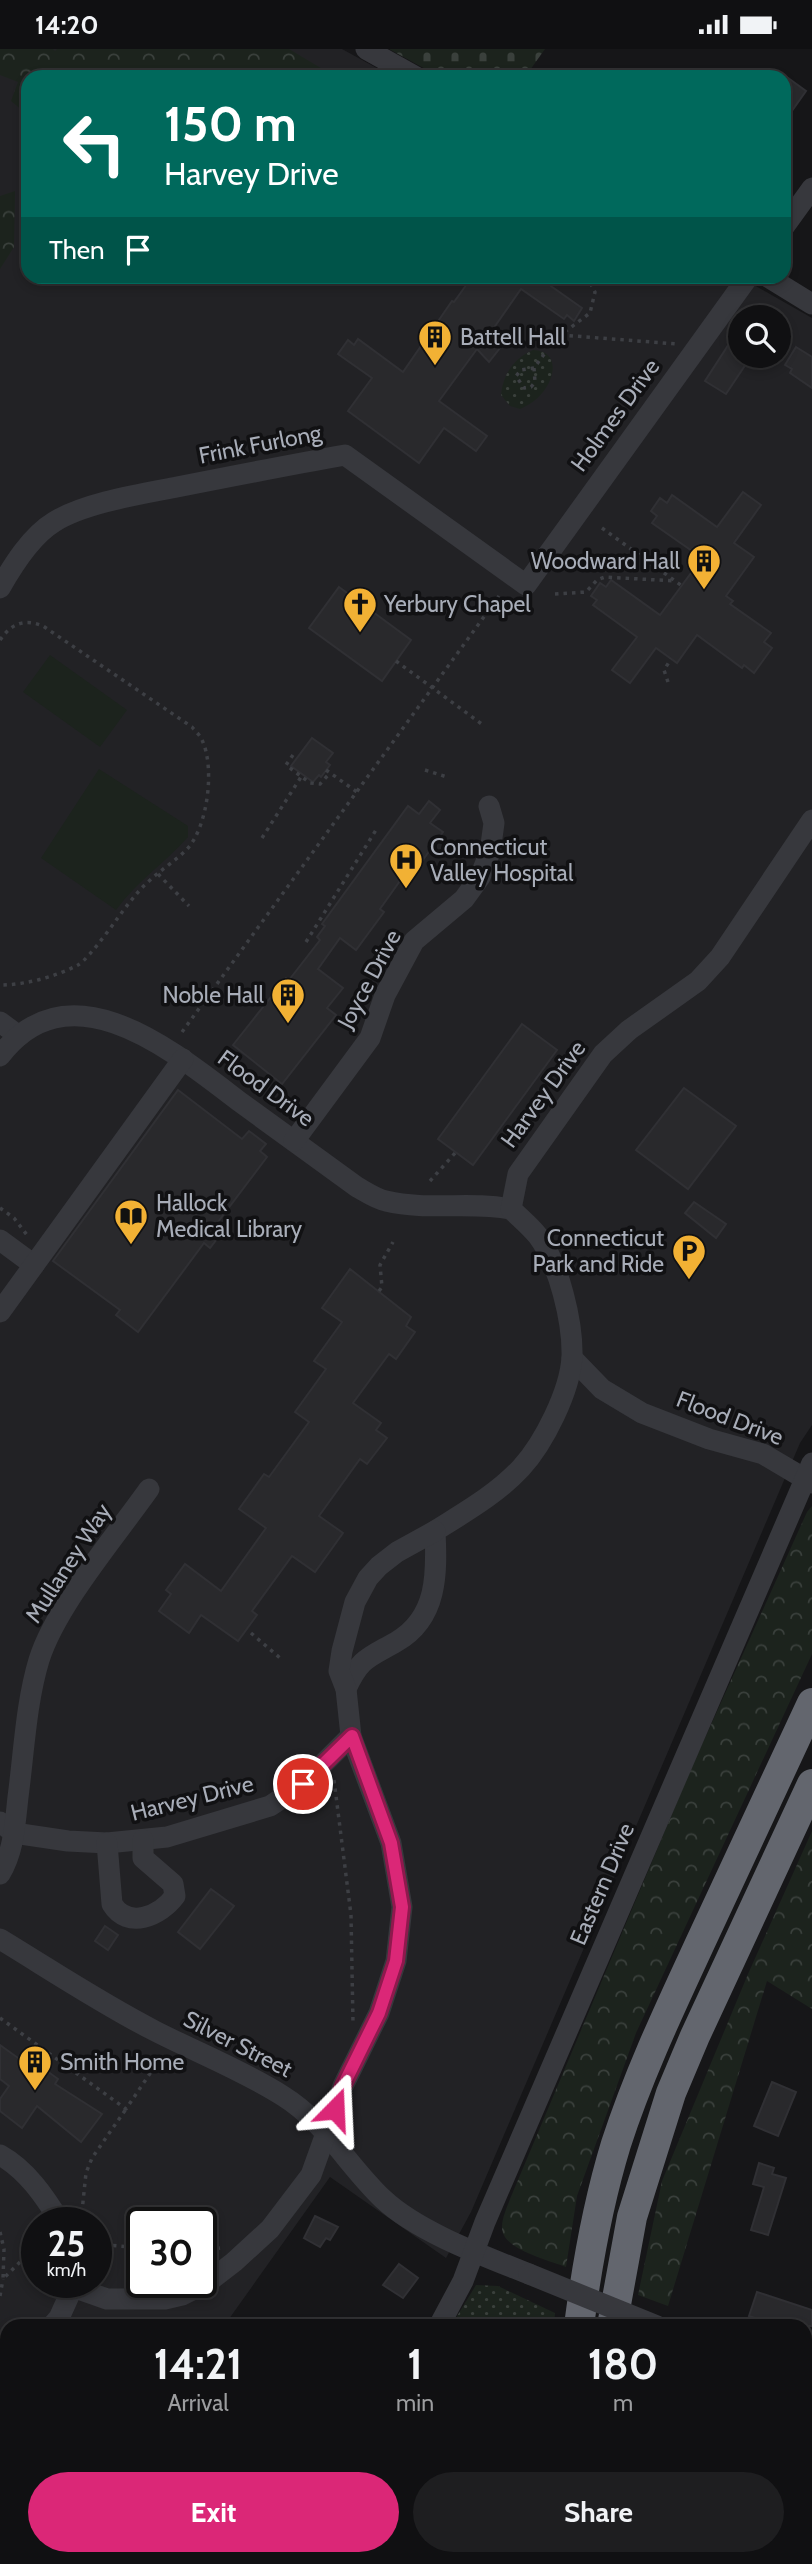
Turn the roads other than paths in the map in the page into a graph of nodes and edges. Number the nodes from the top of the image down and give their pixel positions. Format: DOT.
graph roads {
  1 [pos="366,49"];
  2 [pos="404,70"];
  3 [pos="812,188"];
  4 [pos="791,216"];
  5 [pos="743,284"];
  6 [pos="779,284"];
  7 [pos="812,304"];
  8 [pos="516,586"];
  9 [pos="0,588"];
  10 [pos="489,806"];
  11 [pos="812,820"];
  12 [pos="0,1022"];
  13 [pos="19,1036"];
  14 [pos="0,1056"];
  15 [pos="183,1059"];
  16 [pos="294,1141"];
  17 [pos="511,1209"];
  18 [pos="0,1240"];
  19 [pos="34,1265"];
  20 [pos="0,1312"];
  21 [pos="572,1358"];
  22 [pos="809,1475"];
  23 [pos="149,1489"];
  24 [pos="435,1531"];
  25 [pos="346,1689"];
  26 [pos="812,1703"];
  27 [pos="352,1736"];
  28 [pos="812,1784"];
  29 [pos="7,1827"];
  30 [pos="143,1849"];
  31 [pos="109,1854"];
  32 [pos="0,1874"];
  33 [pos="0,1939"];
  34 [pos="327,2133"];
  35 [pos="0,2155"];
  36 [pos="52,2207"];
  37 [pos="475,2252"];
  38 [pos="68,2298"];
  39 [pos="105,2298"];
  40 [pos="58,2319"];
  41 [pos="443,2319"];
  42 [pos="580,2319"];
  43 [pos="613,2319"];
  44 [pos="641,2319"];
  1 -- 2 [label="street"];
  3 -- 4 [label="street"];
  5 -- 8 [label="street, Holmes Drive"];
  6 -- 7 [label="street"];
  8 -- 9 [label="street, Frink Furlong"];
  10 -- 16 [label="street, Joyce Drive"];
  11 -- 17 [label="street, Harvey Drive"];
  12 -- 13 [label="street"];
  13 -- 14 [label="street, Flood Drive"];
  13 -- 15 [label="street, Flood Drive"];
  15 -- 16 [label="street, Flood Drive"];
  15 -- 19 [label="street"];
  16 -- 17 [label="street, Flood Drive"];
  17 -- 21 [label="street"];
  18 -- 19 [label="street"];
  19 -- 20 [label="street"];
  21 -- 22 [label="street, Flood Drive"];
  21 -- 24 [label="street"];
  22 -- 37 [label="street, Eastern Drive"];
  23 -- 29 [label="street, Mullaney Way"];
  24 -- 25 [label="street"];
  24 -- 25 [label="street"];
  25 -- 27 [label="street"];
  26 -- 42 [label="highway"];
  27 -- 30 [label="street, Harvey Drive"];
  27 -- 34 [label="street"];
  28 -- 43 [label="highway"];
  29 -- 31 [label="street, Harvey Drive"];
  29 -- 32 [label="street, Mullaney Way"];
  30 -- 31 [label="street, Harvey Drive"];
  30 -- 31 [label="street"];
  33 -- 34 [label="street, Silver Street"];
  34 -- 37 [label="street, Silver Street"];
  34 -- 39 [label="street"];
  35 -- 36 [label="street"];
  37 -- 41 [label="street, Eastern Drive"];
  37 -- 44 [label="street, Silver Street, bridge"];
  38 -- 40 [label="street"];
}
